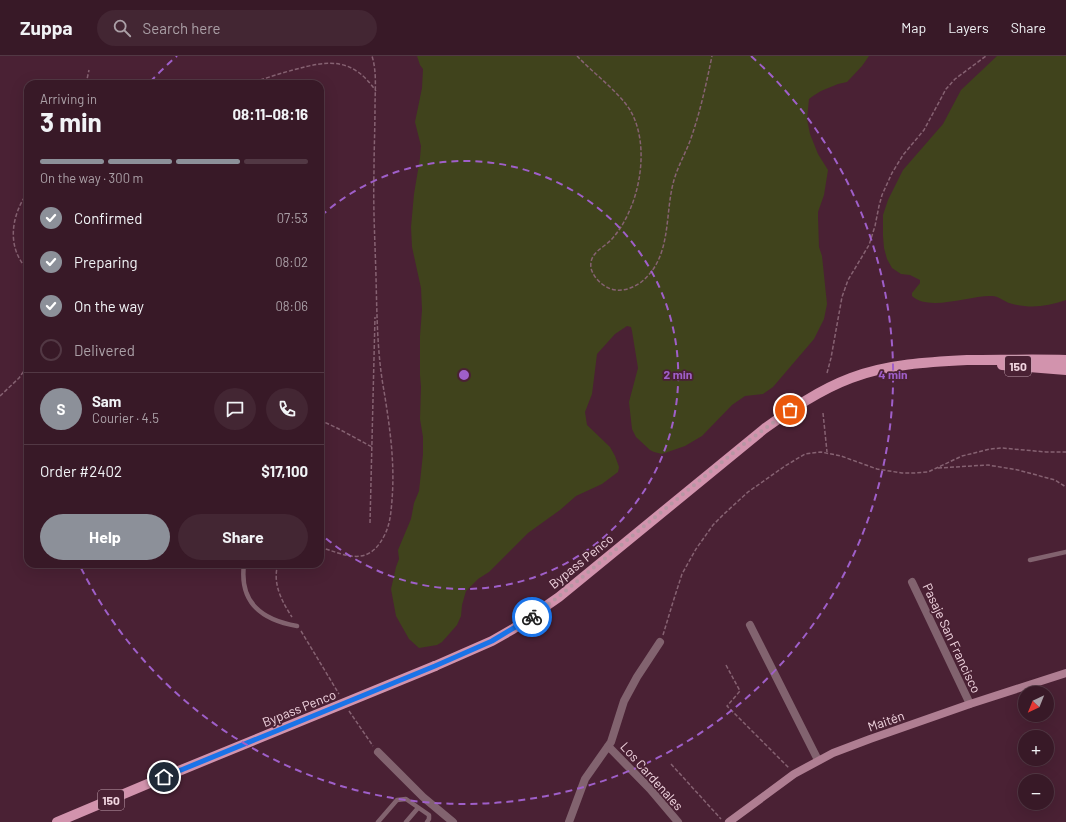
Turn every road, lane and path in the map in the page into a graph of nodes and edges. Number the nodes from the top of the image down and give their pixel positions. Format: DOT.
graph roads {
  1 [pos="372,56"];
  2 [pos="577,56"];
  3 [pos="712,56"];
  4 [pos="986,56"];
  5 [pos="89,70"];
  6 [pos="87,80"];
  7 [pos="261,80"];
  8 [pos="376,91"];
  9 [pos="24,199"];
  10 [pos="24,265"];
  11 [pos="376,305"];
  12 [pos="970,360"];
  13 [pos="1066,360"];
  14 [pos="1066,370"];
  15 [pos="24,371"];
  16 [pos="827,373"];
  17 [pos="0,396"];
  18 [pos="823,413"];
  19 [pos="324,422"];
  20 [pos="372,447"];
  21 [pos="1066,452"];
  22 [pos="828,453"];
  23 [pos="936,468"];
  24 [pos="1066,487"];
  25 [pos="370,523"];
  26 [pos="324,549"];
  27 [pos="1066,552"];
  28 [pos="1030,560"];
  29 [pos="244,568"];
  30 [pos="277,568"];
  31 [pos="912,582"];
  32 [pos="750,625"];
  33 [pos="298,626"];
  34 [pos="660,642"];
  35 [pos="726,665"];
  36 [pos="1066,673"];
  37 [pos="339,695"];
  38 [pos="970,704"];
  39 [pos="347,708"];
  40 [pos="608,746"];
  41 [pos="378,752"];
  42 [pos="818,760"];
  43 [pos="671,764"];
  44 [pos="794,774"];
  45 [pos="418,808"];
  46 [pos="57,822"];
  47 [pos="378,822"];
  48 [pos="406,822"];
  49 [pos="426,822"];
  50 [pos="452,822"];
  51 [pos="569,822"];
  52 [pos="678,822"];
  53 [pos="724,822"];
  54 [pos="729,822"];
  1 -- 8 [label="path"];
  2 -- 3 [label="path"];
  4 -- 16 [label="path"];
  5 -- 6 [label="path"];
  7 -- 8 [label="path"];
  8 -- 11 [label="path"];
  9 -- 10 [label="path"];
  11 -- 20 [label="path"];
  11 -- 26 [label="path"];
  12 -- 13 [label="main road, Bypass Penco / 150"];
  12 -- 14 [label="main road, Bypass Penco / 150"];
  12 -- 46 [label="main road, Bypass Penco / 150, bridge"];
  15 -- 17 [label="path"];
  18 -- 22 [label="path"];
  19 -- 20 [label="path"];
  20 -- 25 [label="path"];
  21 -- 23 [label="path"];
  22 -- 23 [label="path"];
  22 -- 34 [label="path"];
  23 -- 24 [label="path"];
  27 -- 28 [label="lane"];
  29 -- 33 [label="lane"];
  30 -- 33 [label="path"];
  31 -- 38 [label="street, Pasaje San Francisco"];
  32 -- 42 [label="street"];
  33 -- 37 [label="path"];
  34 -- 40 [label="street"];
  35 -- 44 [label="path"];
  36 -- 38 [label="main road, Maitén"];
  38 -- 42 [label="main road, Maitén"];
  39 -- 41 [label="path"];
  40 -- 51 [label="street"];
  40 -- 52 [label="street, Los Cardenales"];
  41 -- 50 [label="street"];
  42 -- 44 [label="main road, Maitén"];
  43 -- 53 [label="path"];
  44 -- 54 [label="main road, Maitén"];
  45 -- 47 [label="lane"];
  45 -- 48 [label="lane"];
  45 -- 49 [label="lane"];
}
